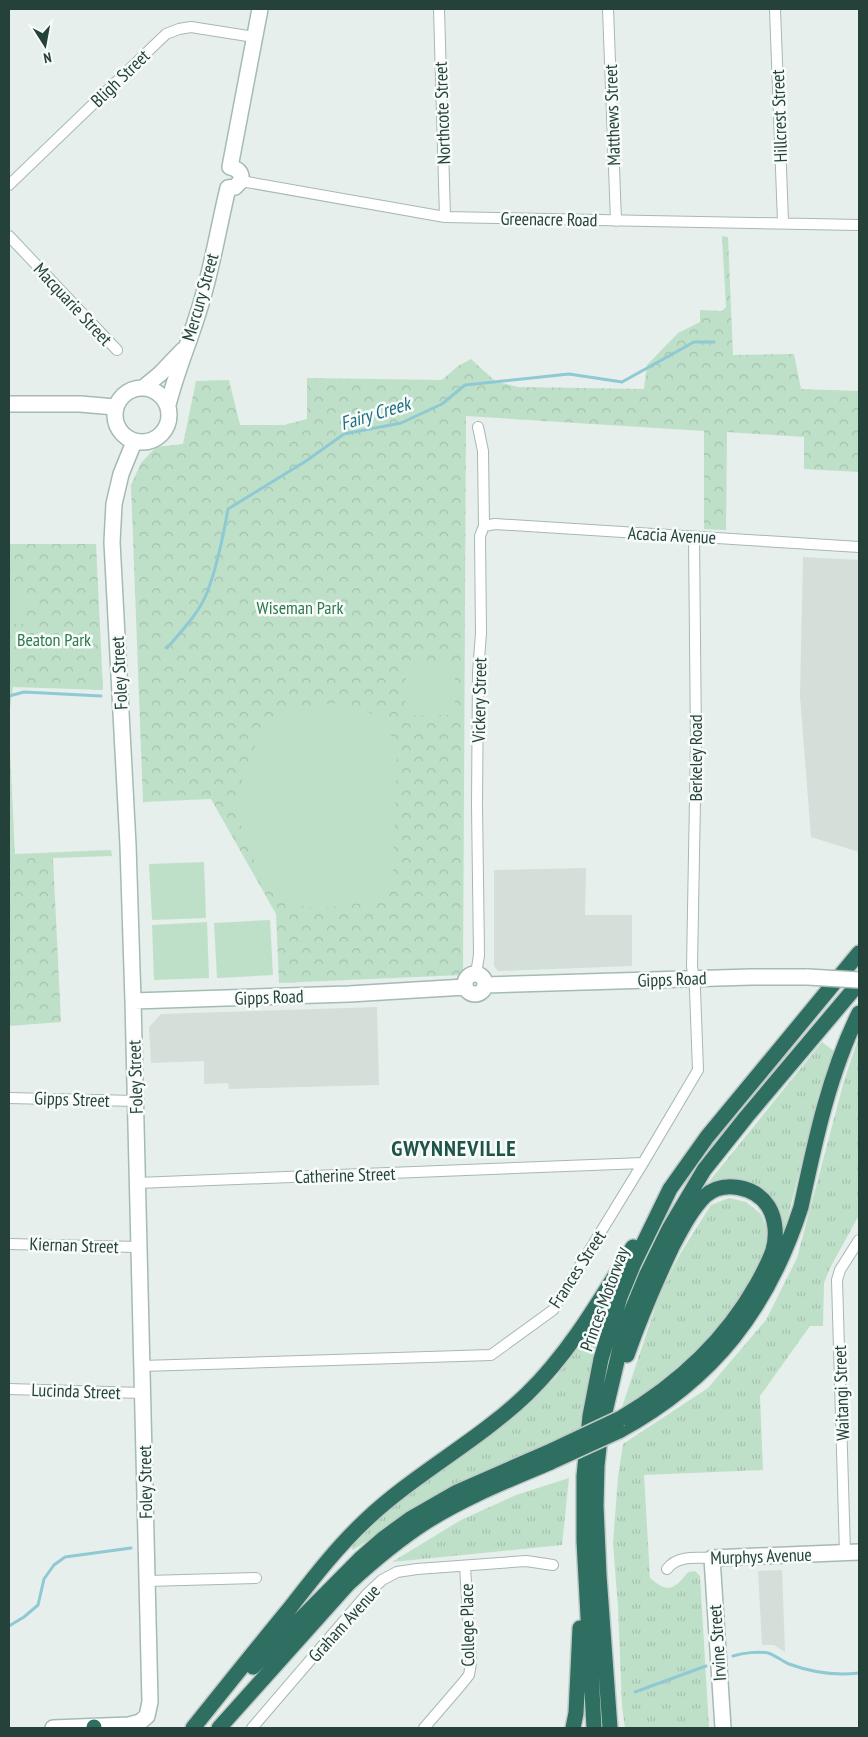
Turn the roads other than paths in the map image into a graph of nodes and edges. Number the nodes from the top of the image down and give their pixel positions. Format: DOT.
graph roads {
  1 [pos="260,9"];
  2 [pos="439,9"];
  3 [pos="608,9"];
  4 [pos="775,9"];
  5 [pos="254,37"];
  6 [pos="234,184"];
  7 [pos="9,185"];
  8 [pos="445,217"];
  9 [pos="616,220"];
  10 [pos="784,222"];
  11 [pos="859,225"];
  12 [pos="9,236"];
  13 [pos="187,345"];
  14 [pos="117,350"];
  15 [pos="143,388"];
  16 [pos="9,404"];
  17 [pos="168,405"];
  18 [pos="115,407"];
  19 [pos="478,428"];
  20 [pos="134,442"];
  21 [pos="484,526"];
  22 [pos="694,537"];
  23 [pos="859,547"];
  24 [pos="859,953"];
  25 [pos="693,979"];
  26 [pos="480,980"];
  27 [pos="859,982"];
  28 [pos="133,1001"];
  29 [pos="859,1013"];
  30 [pos="9,1098"];
  31 [pos="136,1101"];
  32 [pos="644,1163"];
  33 [pos="137,1183"];
  34 [pos="670,1189"];
  35 [pos="859,1240"];
  36 [pos="9,1244"];
  37 [pos="138,1247"];
  38 [pos="142,1366"];
  39 [pos="9,1389"];
  40 [pos="142,1393"];
  41 [pos="620,1425"];
  42 [pos="601,1429"];
  43 [pos="552,1456"];
  44 [pos="584,1541"];
  45 [pos="852,1553"];
  46 [pos="712,1558"];
  47 [pos="553,1565"];
  48 [pos="465,1566"];
  49 [pos="667,1569"];
  50 [pos="256,1578"];
  51 [pos="147,1581"];
  52 [pos="194,1727"];
  53 [pos="610,1727"];
  54 [pos="54,1728"];
  55 [pos="94,1728"];
  56 [pos="219,1728"];
  57 [pos="252,1728"];
  58 [pos="424,1728"];
  59 [pos="573,1728"];
  60 [pos="594,1728"];
  61 [pos="723,1728"];
  1 -- 5 [label="main road"];
  2 -- 8 [label="street, Northcote Street"];
  3 -- 9 [label="street, Matthews Street"];
  4 -- 10 [label="street, Hillcrest Street"];
  5 -- 6 [label="main road, Mercury Street"];
  5 -- 7 [label="street, Bligh Street"];
  6 -- 8 [label="street, Greenacre Road"];
  6 -- 13 [label="main road, Mercury Street"];
  8 -- 9 [label="street, Greenacre Road"];
  9 -- 10 [label="street, Greenacre Road"];
  10 -- 11 [label="street, Greenacre Road"];
  12 -- 14 [label="street, Macquarie Street"];
  13 -- 15 [label="main road"];
  13 -- 17 [label="main road, Mercury Street"];
  15 -- 17 [label="main road"];
  15 -- 18 [label="main road"];
  16 -- 18 [label="main road"];
  17 -- 20 [label="main road"];
  18 -- 20 [label="main road"];
  19 -- 21 [label="street, Vickery Street"];
  20 -- 28 [label="main road, Foley Street"];
  21 -- 22 [label="street, Acacia Avenue"];
  21 -- 26 [label="street, Vickery Street"];
  22 -- 23 [label="street, Acacia Avenue"];
  22 -- 25 [label="street, Berkeley Road"];
  24 -- 34 [label="highway, Princes Motorway"];
  25 -- 26 [label="main road, Gipps Road"];
  25 -- 27 [label="main road, Gipps Road, bridge"];
  25 -- 32 [label="street, Frances Street"];
  26 -- 28 [label="main road, Gipps Road"];
  27 -- 42 [label="highway, Princes Motorway"];
  28 -- 31 [label="main road, Foley Street"];
  29 -- 41 [label="highway"];
  30 -- 31 [label="street, Gipps Street"];
  31 -- 33 [label="main road, Foley Street"];
  32 -- 33 [label="street, Catherine Street"];
  32 -- 38 [label="street, Frances Street"];
  33 -- 37 [label="main road, Foley Street"];
  34 -- 44 [label="highway, Princes Motorway"];
  34 -- 52 [label="highway"];
  35 -- 45 [label="street, Waitangi Street"];
  36 -- 37 [label="street, Kiernan Street"];
  37 -- 38 [label="main road, Foley Street"];
  38 -- 40 [label="main road, Foley Street"];
  39 -- 40 [label="street, Lucinda Street"];
  40 -- 51 [label="main road, Foley Street"];
  41 -- 42 [label="highway"];
  41 -- 43 [label="highway, bridge"];
  42 -- 53 [label="highway, Princes Motorway"];
  43 -- 52 [label="highway"];
  43 -- 56 [label="highway"];
  44 -- 59 [label="highway"];
  44 -- 60 [label="highway, Princes Motorway"];
  45 -- 46 [label="main road, Murphys Avenue"];
  46 -- 49 [label="street, Murphys Avenue"];
  46 -- 61 [label="main road, Irvine Street"];
  47 -- 48 [label="street, Graham Avenue"];
  48 -- 57 [label="street, Graham Avenue"];
  48 -- 58 [label="street, College Place"];
  50 -- 51 [label="street"];
  51 -- 55 [label="main road, Foley Street"];
  54 -- 55 [label="main road"];
}
